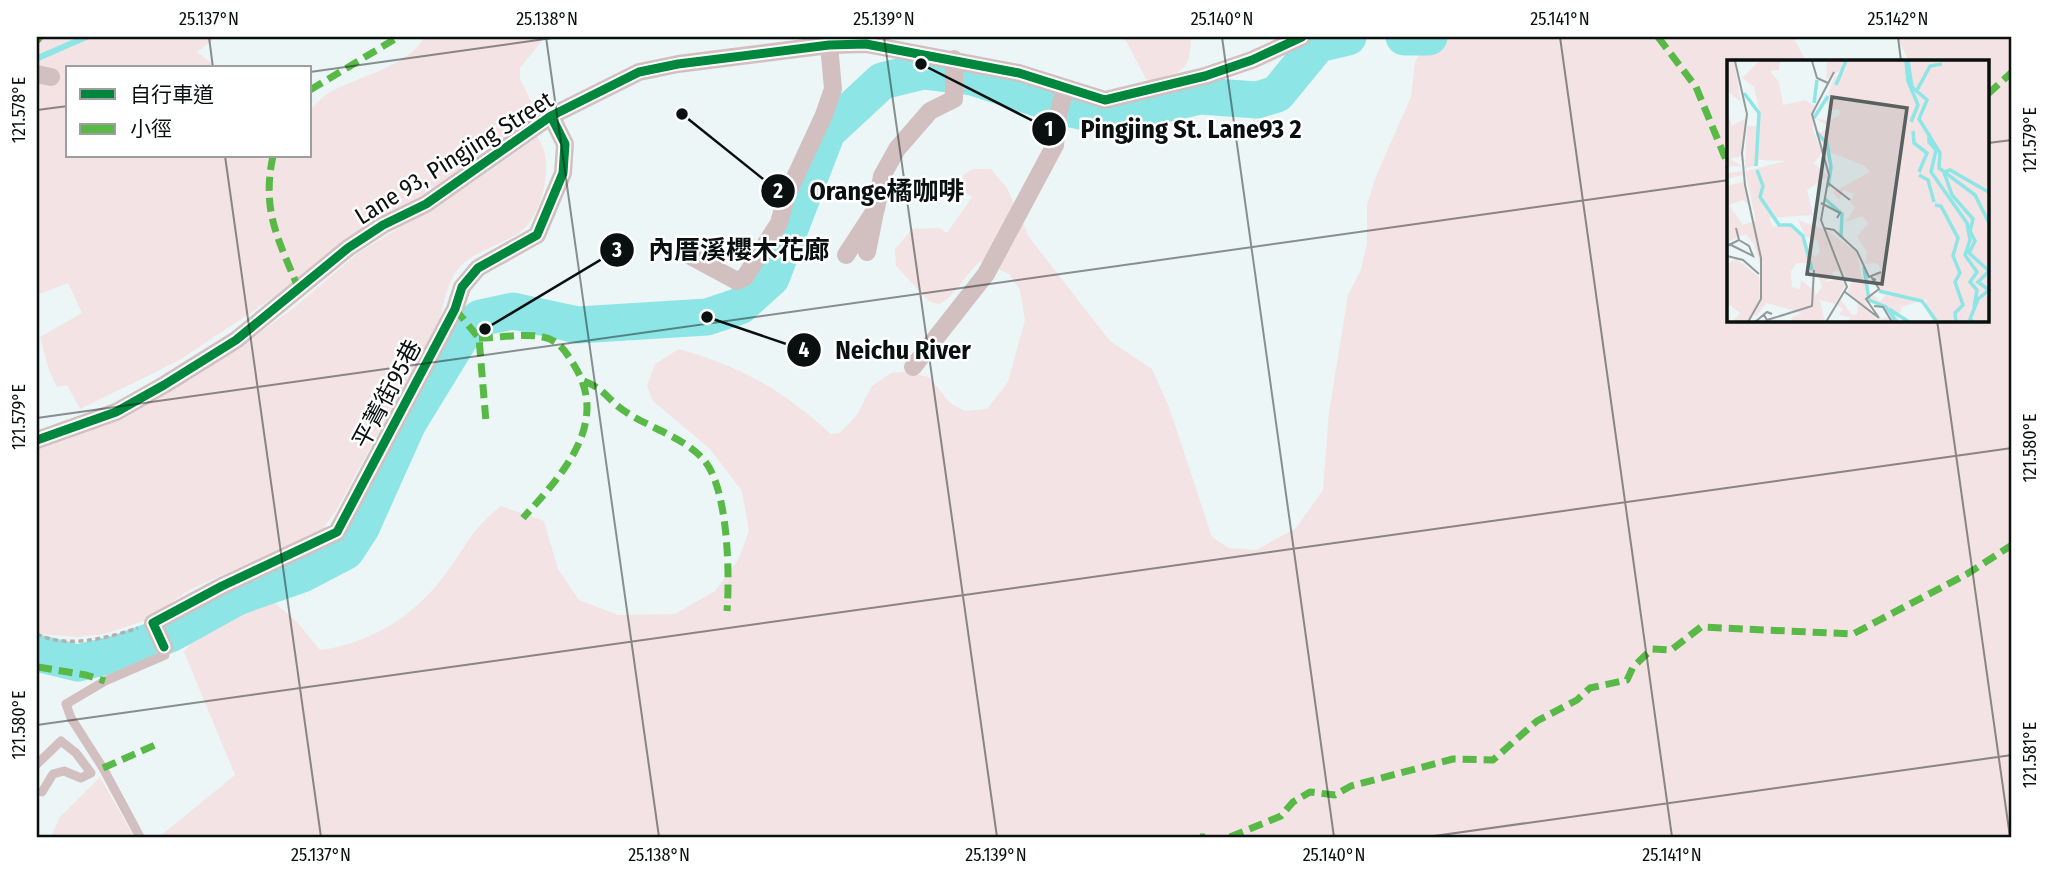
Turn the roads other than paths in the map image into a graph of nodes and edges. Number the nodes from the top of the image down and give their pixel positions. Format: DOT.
graph roads {
  1 [pos="1302,37"];
  2 [pos="829,45"];
  3 [pos="954,59"];
  4 [pos="1065,89"];
  5 [pos="551,116"];
  6 [pos="876,209"];
  7 [pos="867,252"];
  8 [pos="687,254"];
  9 [pos="845,255"];
  10 [pos="913,367"];
  11 [pos="37,440"];
  12 [pos="164,647"];
  13 [pos="37,764"];
  14 [pos="42,792"];
  15 [pos="140,837"];
  1 -- 4 [label="street, Lane 93, Pingjing Street"];
  2 -- 3 [label="street, Lane 93, Pingjing Street"];
  2 -- 5 [label="street, Lane 93, Pingjing Street"];
  2 -- 8 [label="street"];
  3 -- 4 [label="street, Lane 93, Pingjing Street"];
  3 -- 6 [label="street"];
  4 -- 10 [label="street"];
  5 -- 11 [label="street, Lane 93, Pingjing Street"];
  5 -- 12 [label="street, 平菁街95巷"];
  6 -- 7 [label="street"];
  6 -- 9 [label="street"];
  12 -- 15 [label="lane"];
  13 -- 14 [label="lane"];
}
